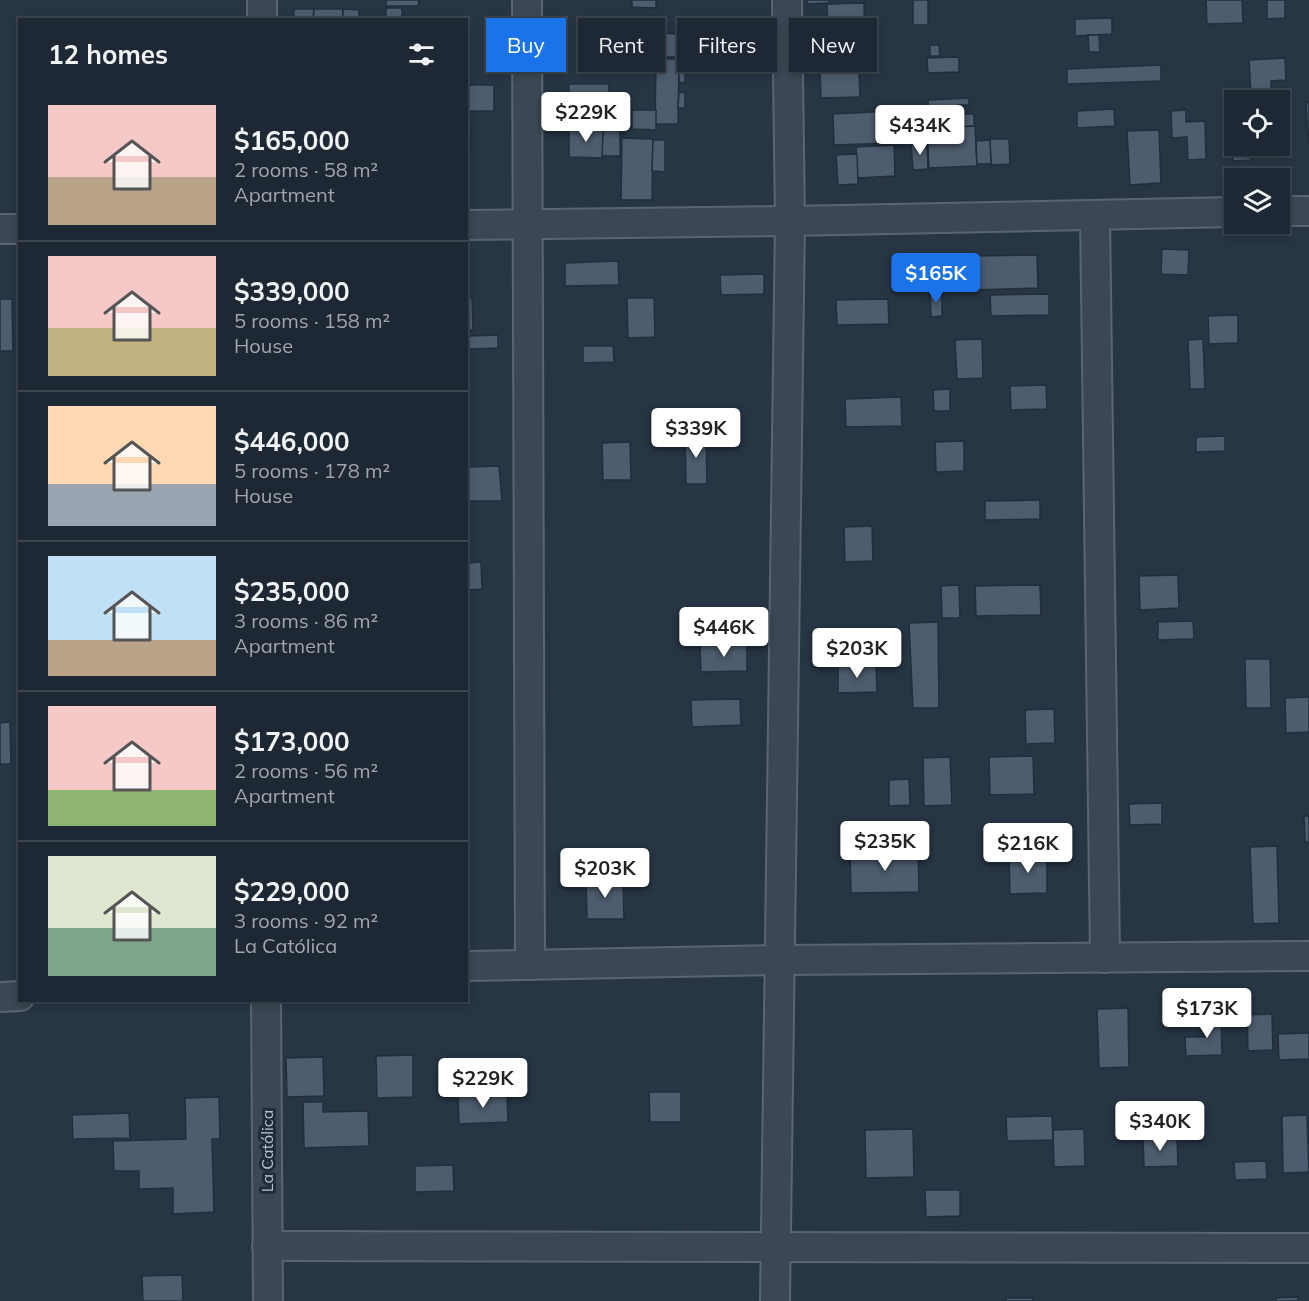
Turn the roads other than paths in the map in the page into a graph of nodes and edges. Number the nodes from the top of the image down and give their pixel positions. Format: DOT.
graph roads {
  1 [pos="262,0"];
  2 [pos="527,0"];
  3 [pos="787,0"];
  4 [pos="262,18"];
  5 [pos="1309,211"];
  6 [pos="1224,212"];
  7 [pos="1290,212"];
  8 [pos="1095,215"];
  9 [pos="790,221"];
  10 [pos="528,224"];
  11 [pos="468,225"];
  12 [pos="0,229"];
  13 [pos="18,229"];
  14 [pos="1309,956"];
  15 [pos="1105,958"];
  16 [pos="779,960"];
  17 [pos="530,965"];
  18 [pos="468,966"];
  19 [pos="18,996"];
  20 [pos="0,997"];
  21 [pos="266,1002"];
  22 [pos="267,1246"];
  23 [pos="775,1248"];
  24 [pos="1309,1248"];
  25 [pos="268,1301"];
  26 [pos="775,1301"];
  1 -- 4 [label="street"];
  2 -- 10 [label="street"];
  3 -- 9 [label="street"];
  5 -- 7 [label="street"];
  6 -- 8 [label="street"];
  8 -- 9 [label="street"];
  8 -- 15 [label="street"];
  9 -- 10 [label="street"];
  9 -- 16 [label="street"];
  10 -- 11 [label="street"];
  10 -- 17 [label="street"];
  12 -- 13 [label="street"];
  14 -- 15 [label="street"];
  15 -- 16 [label="street"];
  16 -- 17 [label="street"];
  16 -- 23 [label="street"];
  17 -- 18 [label="street"];
  19 -- 20 [label="street"];
  21 -- 22 [label="street, La Católica"];
  22 -- 23 [label="street"];
  22 -- 25 [label="street, La Católica"];
  23 -- 24 [label="street"];
  23 -- 26 [label="street"];
}
